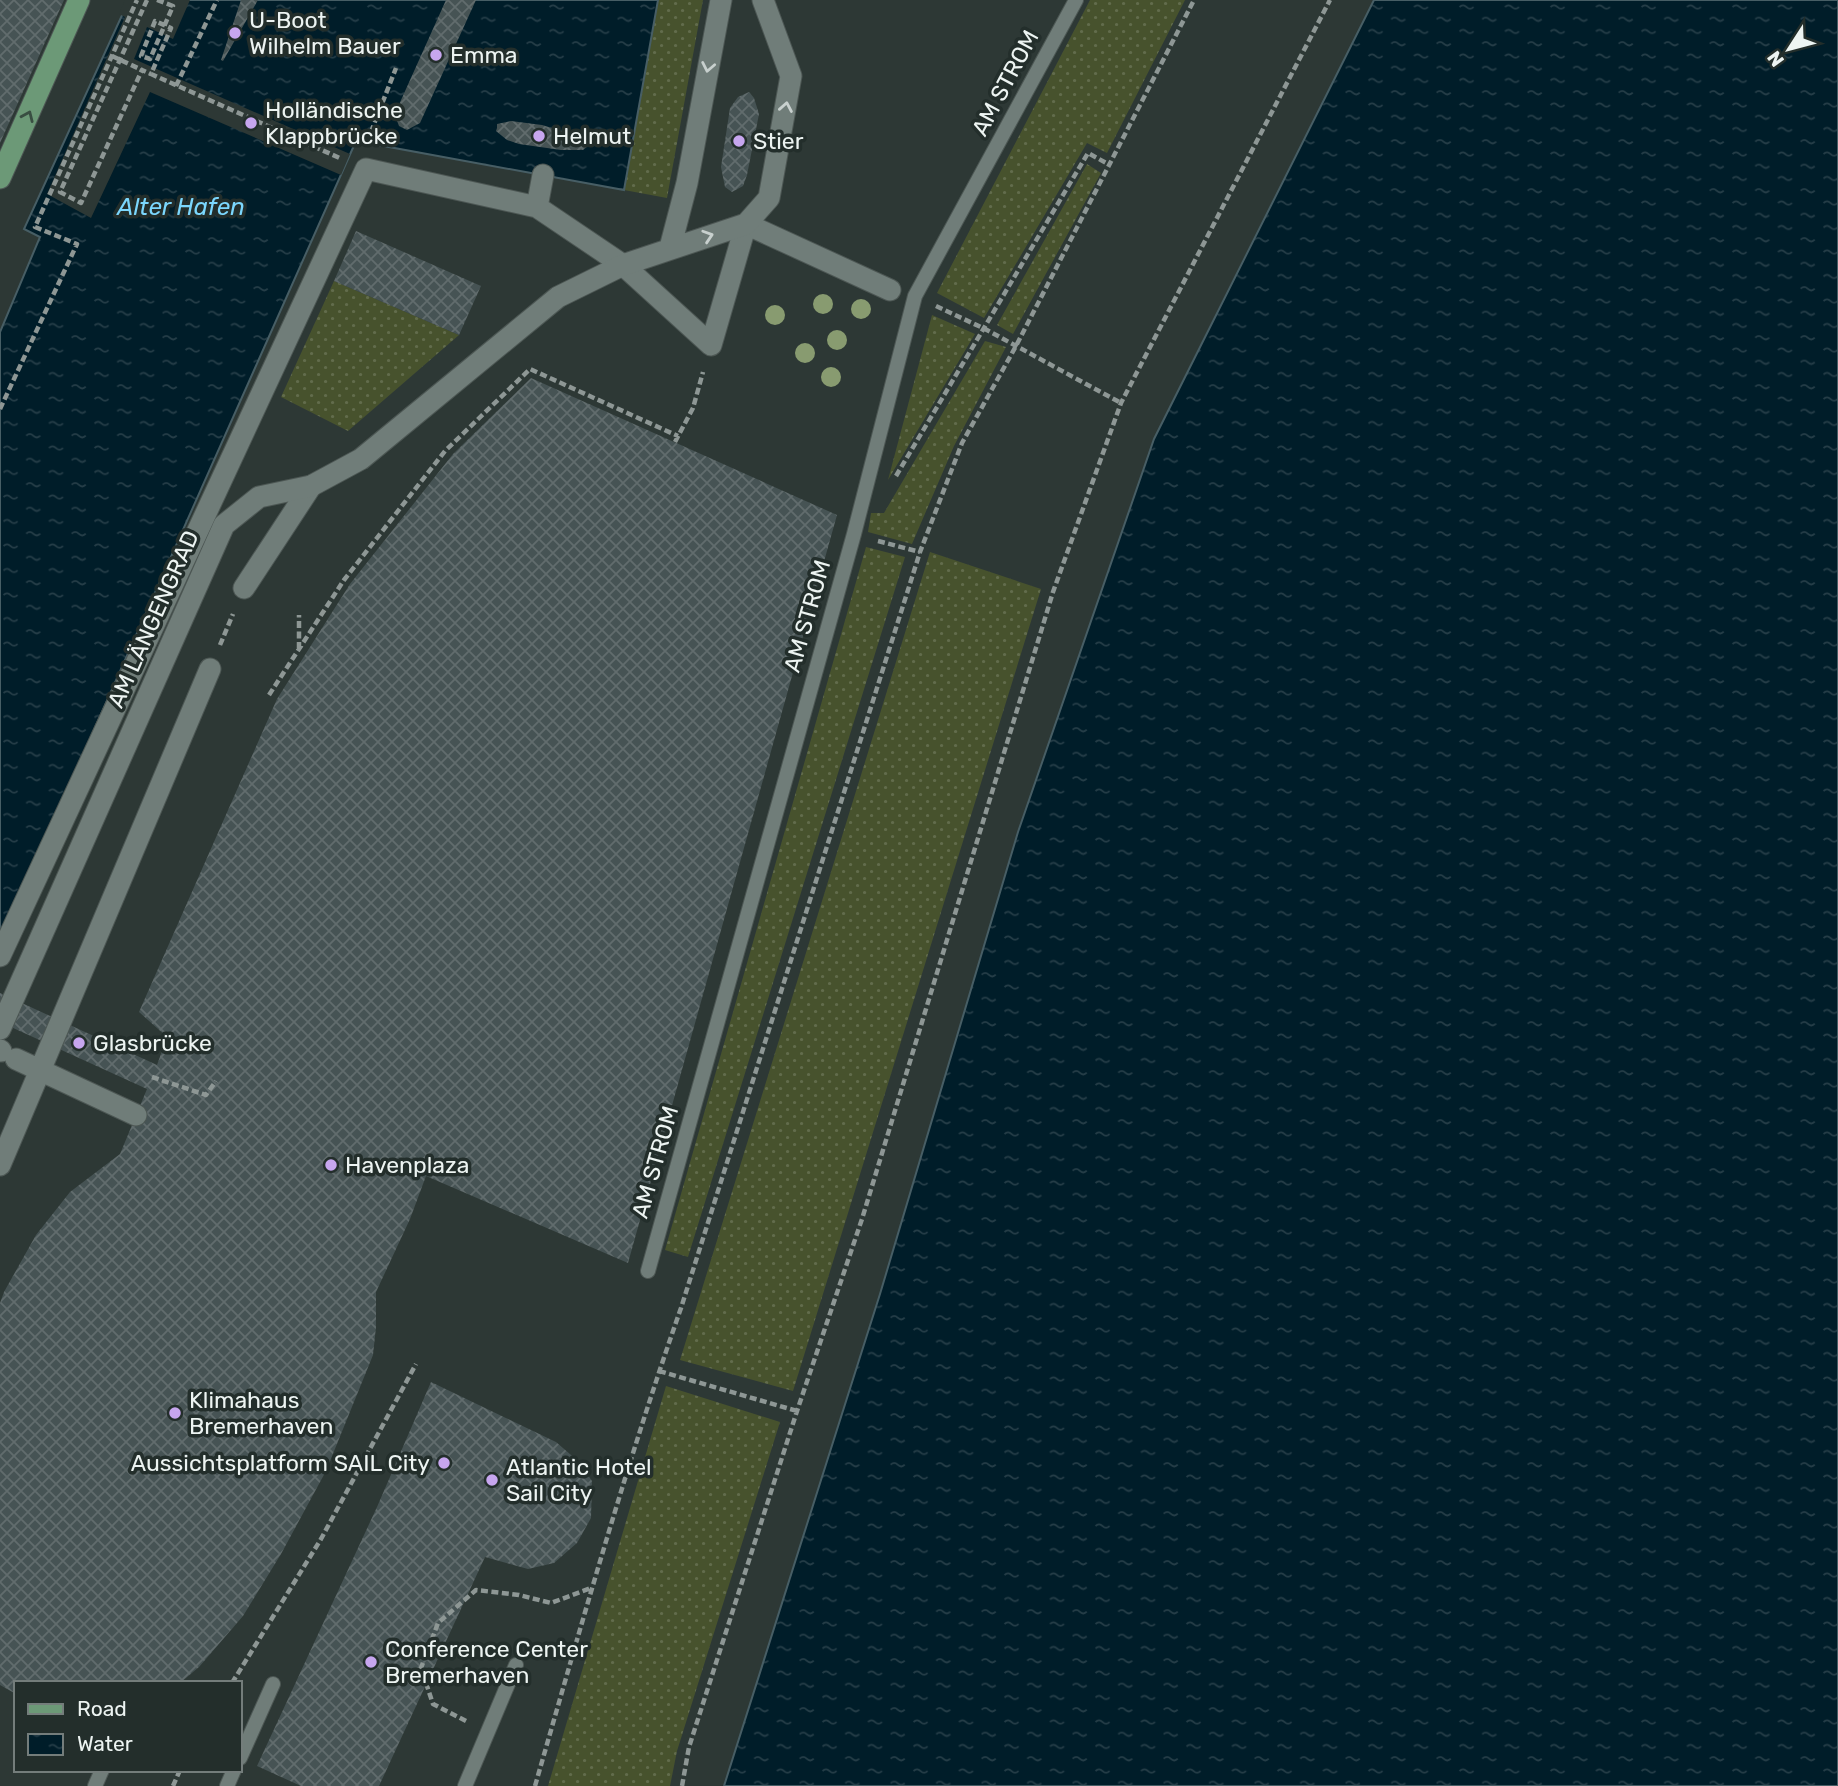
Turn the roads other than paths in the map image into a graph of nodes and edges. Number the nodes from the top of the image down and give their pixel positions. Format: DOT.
graph roads {
  1 [pos="79,0"];
  2 [pos="721,0"];
  3 [pos="763,0"];
  4 [pos="1076,0"];
  5 [pos="543,175"];
  6 [pos="0,178"];
  7 [pos="537,207"];
  8 [pos="746,224"];
  9 [pos="670,248"];
  10 [pos="623,265"];
  11 [pos="890,290"];
  12 [pos="312,486"];
  13 [pos="244,588"];
  14 [pos="210,669"];
  15 [pos="0,956"];
  16 [pos="0,1029"];
  17 [pos="6,1053"];
  18 [pos="40,1070"];
  19 [pos="136,1115"];
  20 [pos="0,1165"];
  21 [pos="648,1271"];
  22 [pos="516,1665"];
  23 [pos="273,1684"];
  24 [pos="242,1754"];
  25 [pos="465,1786"];
  6 -- 1 [label="main road, one-way"];
  2 -- 9 [label="street, one-way"];
  8 -- 3 [label="street, one-way"];
  4 -- 21 [label="lane, AM STROM"];
  5 -- 7 [label="street"];
  7 -- 10 [label="street"];
  7 -- 15 [label="street"];
  9 -- 8 [label="street, AM LÄNGENGRAD, one-way"];
  8 -- 10 [label="street"];
  8 -- 11 [label="street"];
  9 -- 10 [label="street, AM LÄNGENGRAD"];
  10 -- 12 [label="street, AM LÄNGENGRAD"];
  12 -- 13 [label="street"];
  12 -- 16 [label="street, AM LÄNGENGRAD"];
  14 -- 18 [label="street"];
  17 -- 18 [label="street"];
  18 -- 19 [label="street"];
  18 -- 20 [label="street"];
  22 -- 25 [label="lane"];
  23 -- 24 [label="lane"];
}
